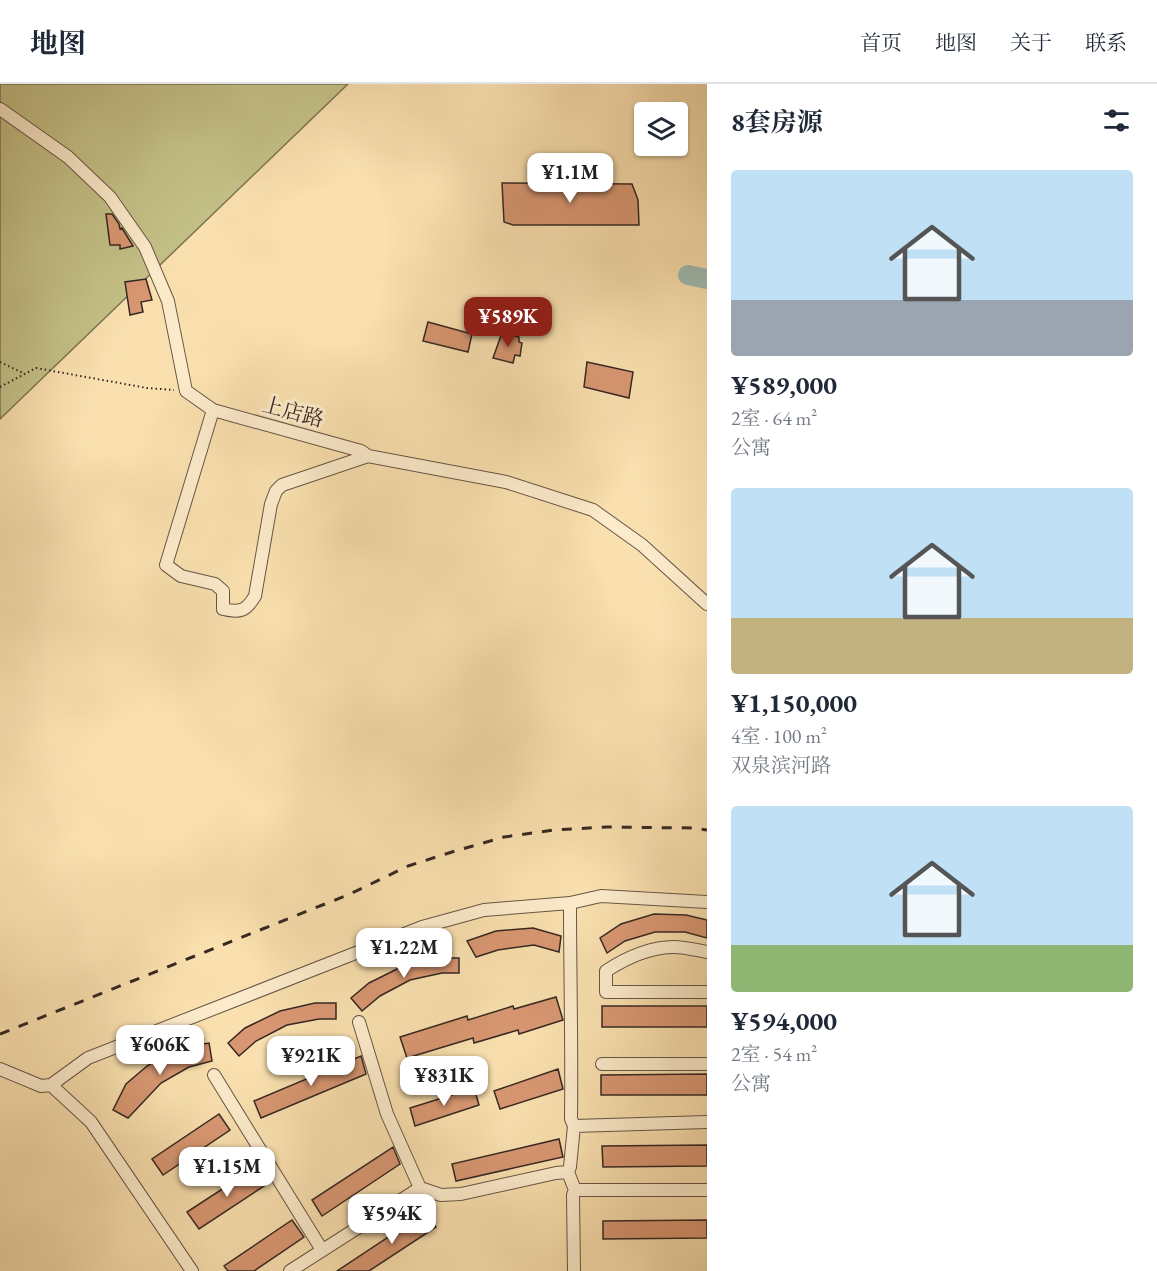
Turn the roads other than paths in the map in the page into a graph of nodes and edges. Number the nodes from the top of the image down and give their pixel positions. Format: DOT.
graph roads {
  1 [pos="0,109"];
  2 [pos="213,410"];
  3 [pos="368,456"];
  4 [pos="707,604"];
  5 [pos="707,902"];
  6 [pos="570,903"];
  7 [pos="707,952"];
  8 [pos="707,992"];
  9 [pos="359,1022"];
  10 [pos="602,1064"];
  11 [pos="707,1064"];
  12 [pos="0,1069"];
  13 [pos="214,1075"];
  14 [pos="51,1085"];
  15 [pos="707,1122"];
  16 [pos="574,1126"];
  17 [pos="568,1172"];
  18 [pos="420,1188"];
  19 [pos="575,1190"];
  20 [pos="707,1190"];
  21 [pos="321,1250"];
  22 [pos="192,1271"];
  23 [pos="290,1271"];
  24 [pos="574,1271"];
  1 -- 2 [label="street, 上店路"];
  2 -- 3 [label="street, 上店路"];
  2 -- 3 [label="street"];
  3 -- 4 [label="street, 上店路"];
  5 -- 6 [label="street"];
  6 -- 14 [label="street"];
  6 -- 16 [label="street"];
  7 -- 8 [label="street"];
  9 -- 18 [label="street"];
  10 -- 11 [label="street"];
  12 -- 14 [label="street"];
  13 -- 21 [label="street"];
  14 -- 22 [label="street"];
  15 -- 16 [label="street"];
  16 -- 17 [label="street"];
  17 -- 18 [label="street"];
  17 -- 19 [label="street"];
  18 -- 21 [label="street"];
  19 -- 20 [label="street"];
  19 -- 24 [label="street"];
  21 -- 23 [label="street"];
}
